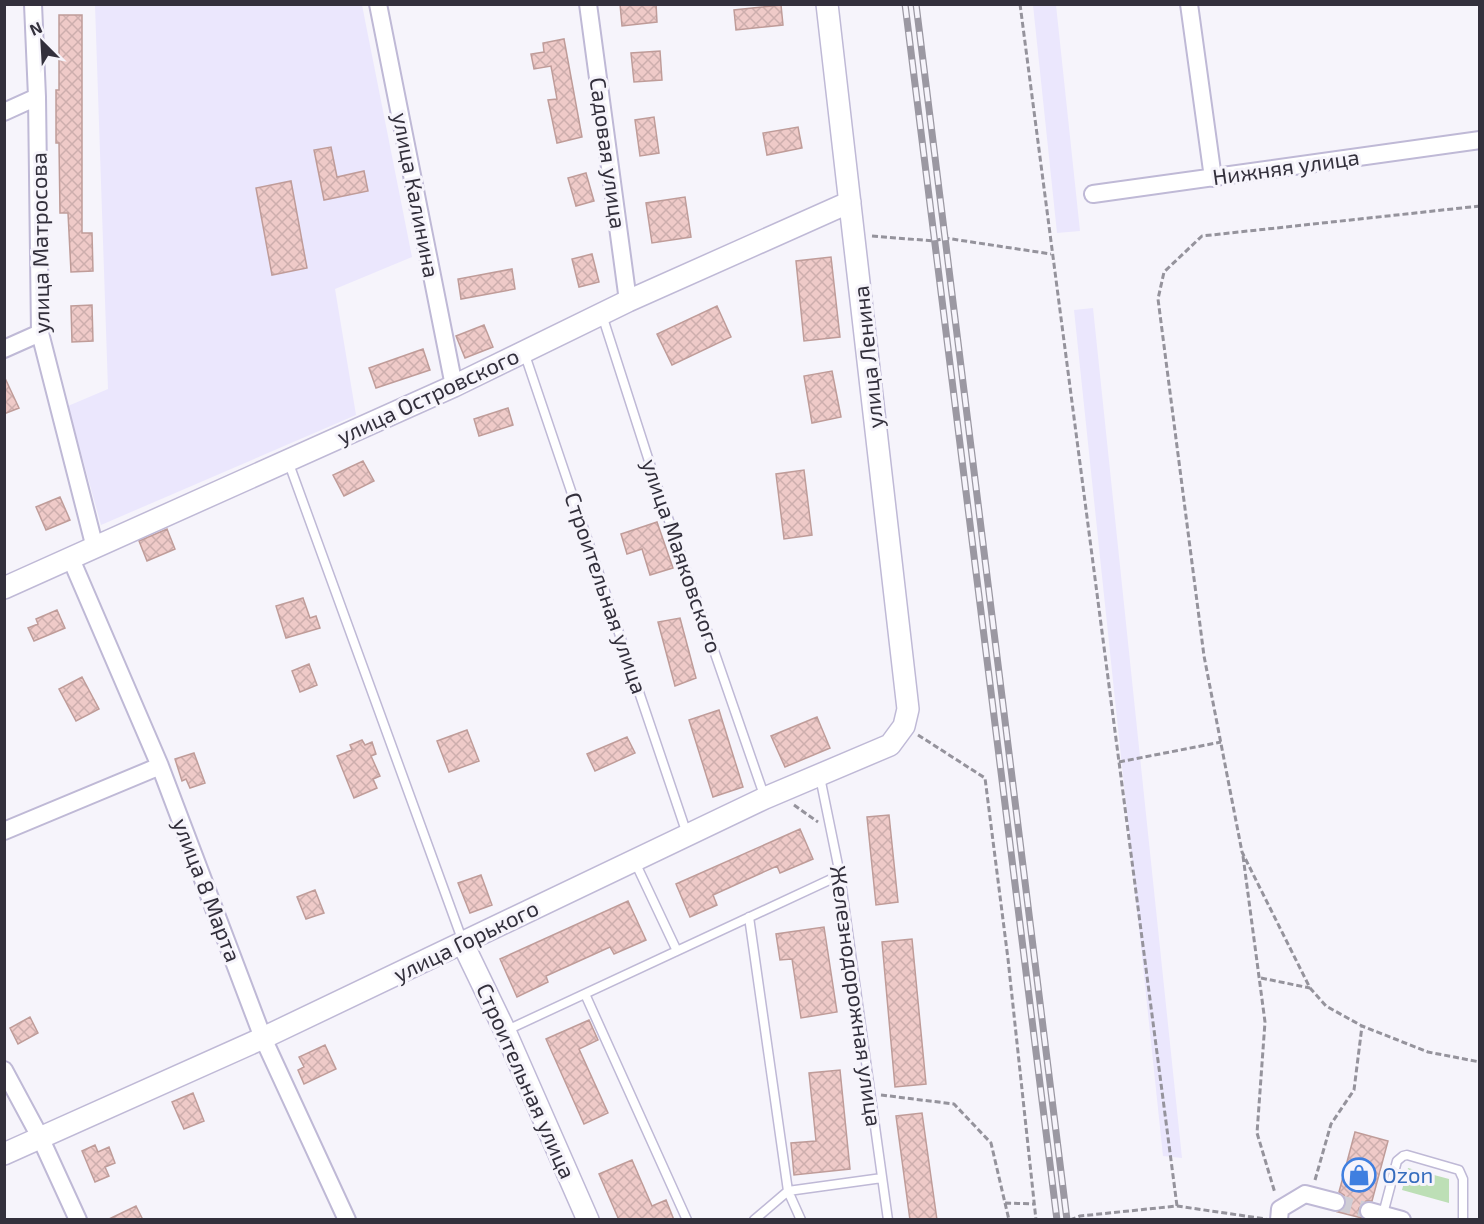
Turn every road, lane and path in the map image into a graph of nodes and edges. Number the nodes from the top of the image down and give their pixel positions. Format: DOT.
graph roads {
  1 [pos="33,4"];
  2 [pos="378,4"];
  3 [pos="588,4"];
  4 [pos="827,4"];
  5 [pos="1020,4"];
  6 [pos="1189,4"];
  7 [pos="37,97"];
  8 [pos="4,112"];
  9 [pos="1479,140"];
  10 [pos="1213,178"];
  11 [pos="1094,194"];
  12 [pos="850,202"];
  13 [pos="1479,206"];
  14 [pos="854,235"];
  15 [pos="1051,254"];
  16 [pos="628,301"];
  17 [pos="602,314"];
  18 [pos="40,333"];
  19 [pos="4,349"];
  20 [pos="524,351"];
  21 [pos="453,386"];
  22 [pos="288,460"];
  23 [pos="95,548"];
  24 [pos="71,559"];
  25 [pos="4,588"];
  26 [pos="906,718"];
  27 [pos="1221,742"];
  28 [pos="1119,762"];
  29 [pos="160,766"];
  30 [pos="819,774"];
  31 [pos="765,798"];
  32 [pos="4,831"];
  33 [pos="688,835"];
  34 [pos="1242,852"];
  35 [pos="634,859"];
  36 [pos="840,875"];
  37 [pos="749,917"];
  38 [pos="464,944"];
  39 [pos="676,951"];
  40 [pos="1261,978"];
  41 [pos="1310,988"];
  42 [pos="585,994"];
  43 [pos="1362,1026"];
  44 [pos="505,1031"];
  45 [pos="263,1038"];
  46 [pos="1479,1062"];
  47 [pos="4,1070"];
  48 [pos="871,1094"];
  49 [pos="40,1137"];
  50 [pos="4,1154"];
  51 [pos="882,1178"];
  52 [pos="788,1191"];
  53 [pos="1311,1195"];
  54 [pos="1336,1202"];
  55 [pos="1005,1203"];
  56 [pos="1034,1204"];
  57 [pos="1177,1206"];
  58 [pos="1376,1212"];
  59 [pos="1276,1216"];
  60 [pos="78,1220"];
  61 [pos="347,1220"];
  62 [pos="588,1220"];
  63 [pos="687,1220"];
  64 [pos="754,1220"];
  65 [pos="801,1220"];
  66 [pos="888,1220"];
  67 [pos="1009,1220"];
  68 [pos="1036,1220"];
  69 [pos="1070,1220"];
  70 [pos="1402,1220"];
  71 [pos="1463,1220"];
  1 -- 7 [label="street, улица Матросова"];
  2 -- 21 [label="street, улица Калинина"];
  3 -- 16 [label="street, Садовая улица"];
  4 -- 12 [label="street, улица Ленина"];
  5 -- 15 [label="path"];
  6 -- 10 [label="street"];
  7 -- 8 [label="street"];
  7 -- 18 [label="street, улица Матросова"];
  9 -- 10 [label="street, Нижняя улица"];
  10 -- 11 [label="street, Нижняя улица"];
  12 -- 14 [label="street, улица Ленина"];
  12 -- 16 [label="street, улица Островского"];
  13 -- 27 [label="path"];
  14 -- 15 [label="path"];
  14 -- 26 [label="street, улица Ленина"];
  15 -- 28 [label="path"];
  16 -- 17 [label="street, улица Островского"];
  17 -- 20 [label="street, улица Островского"];
  17 -- 31 [label="lane, улица Маяковского"];
  18 -- 19 [label="street"];
  18 -- 23 [label="street, улица Матросова"];
  20 -- 21 [label="street, улица Островского"];
  20 -- 33 [label="lane, Строительная улица"];
  21 -- 22 [label="street, улица Островского"];
  22 -- 23 [label="street, улица Островского"];
  22 -- 38 [label="lane"];
  23 -- 24 [label="street, улица Островского"];
  24 -- 25 [label="street, улица Островского"];
  24 -- 29 [label="street, улица 8 Марта"];
  26 -- 30 [label="street, улица Горького"];
  26 -- 56 [label="path"];
  27 -- 28 [label="path"];
  27 -- 34 [label="path"];
  28 -- 57 [label="path"];
  29 -- 32 [label="street"];
  29 -- 45 [label="street, улица 8 Марта"];
  30 -- 31 [label="street, улица Горького"];
  30 -- 36 [label="lane, Железнодорожная улица"];
  31 -- 33 [label="street, улица Горького"];
  33 -- 35 [label="street, улица Горького"];
  34 -- 40 [label="path"];
  34 -- 41 [label="path"];
  35 -- 38 [label="street, улица Горького"];
  35 -- 39 [label="lane"];
  36 -- 37 [label="lane"];
  36 -- 48 [label="lane, Железнодорожная улица"];
  37 -- 39 [label="lane"];
  37 -- 52 [label="lane"];
  38 -- 44 [label="street, Строительная улица"];
  38 -- 45 [label="street, улица Горького"];
  39 -- 42 [label="lane"];
  40 -- 41 [label="path"];
  40 -- 59 [label="path"];
  41 -- 43 [label="path"];
  42 -- 44 [label="lane"];
  42 -- 63 [label="lane"];
  43 -- 46 [label="path"];
  43 -- 53 [label="path"];
  44 -- 62 [label="street, Строительная улица"];
  45 -- 49 [label="street, улица Горького"];
  45 -- 61 [label="street, улица 8 Марта"];
  47 -- 49 [label="street"];
  48 -- 51 [label="lane, Железнодорожная улица"];
  48 -- 55 [label="path"];
  49 -- 50 [label="street, улица Горького"];
  49 -- 60 [label="street"];
  51 -- 52 [label="lane"];
  51 -- 66 [label="lane, Железнодорожная улица"];
  52 -- 64 [label="lane"];
  52 -- 65 [label="lane"];
  53 -- 54 [label="street"];
  53 -- 59 [label="street"];
  55 -- 56 [label="path"];
  55 -- 67 [label="path"];
  56 -- 68 [label="path"];
  57 -- 59 [label="path"];
  57 -- 69 [label="path"];
  58 -- 70 [label="street"];
  58 -- 71 [label="lane"];
}
